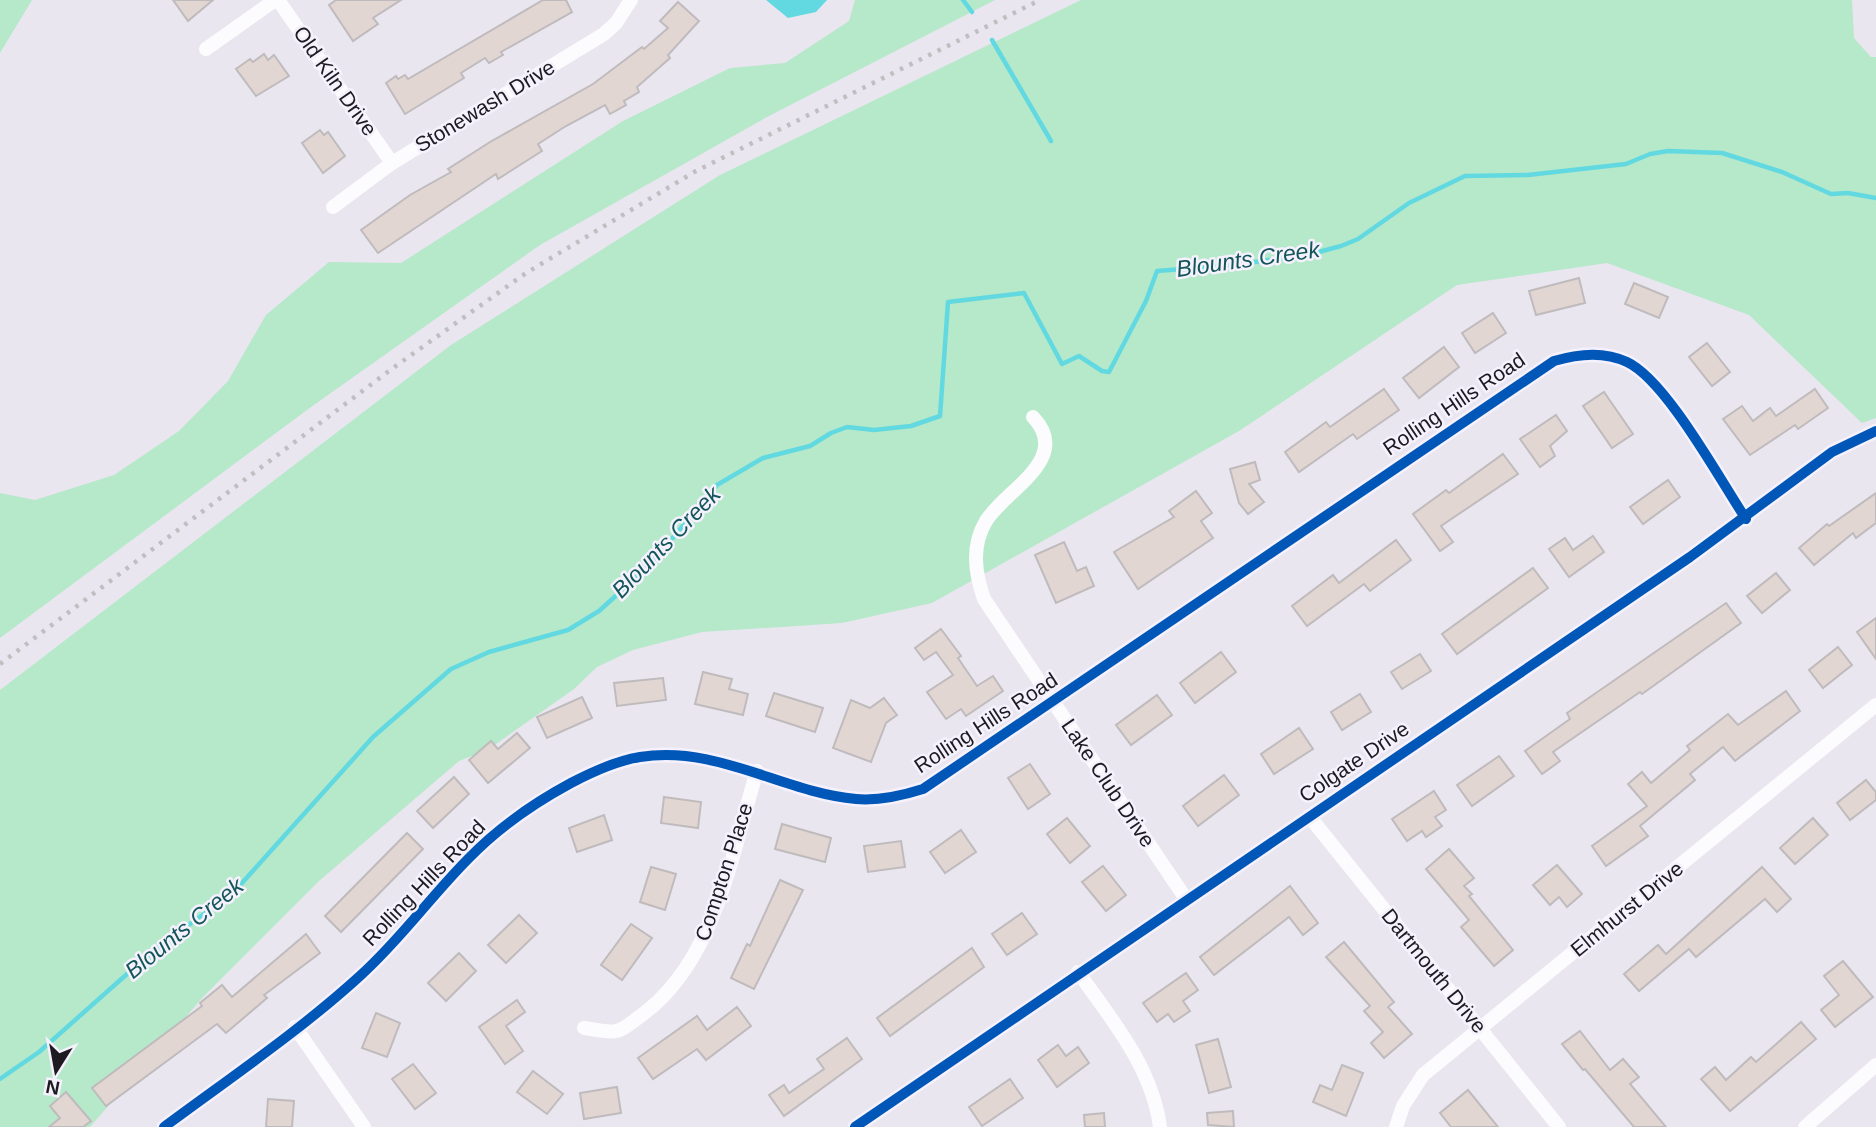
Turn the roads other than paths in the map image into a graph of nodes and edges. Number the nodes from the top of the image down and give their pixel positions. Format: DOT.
graph roads {
  1 [pos="276,0"];
  2 [pos="631,0"];
  3 [pos="206,49"];
  4 [pos="392,163"];
  5 [pos="332,207"];
  6 [pos="1033,417"];
  7 [pos="1876,431"];
  8 [pos="1746,519"];
  9 [pos="1054,703"];
  10 [pos="1876,705"];
  11 [pos="757,771"];
  12 [pos="1309,816"];
  13 [pos="1186,899"];
  14 [pos="1078,972"];
  15 [pos="295,1027"];
  16 [pos="584,1028"];
  17 [pos="1479,1028"];
  18 [pos="1876,1065"];
  19 [pos="164,1127"];
  20 [pos="365,1127"];
  21 [pos="855,1127"];
  22 [pos="1160,1127"];
  23 [pos="1396,1127"];
  24 [pos="1559,1127"];
  25 [pos="1805,1127"];
  1 -- 3 [label="street"];
  1 -- 4 [label="street, Old Kiln Drive"];
  2 -- 4 [label="street, Stonewash Drive"];
  4 -- 5 [label="street, Stonewash Drive"];
  6 -- 9 [label="street, Lake Club Drive"];
  7 -- 8 [label="street, Colgate Drive"];
  8 -- 9 [label="street, Rolling Hills Road"];
  8 -- 12 [label="street, Colgate Drive"];
  9 -- 11 [label="street, Rolling Hills Road"];
  9 -- 13 [label="street, Lake Club Drive"];
  10 -- 17 [label="street, Elmhurst Drive"];
  11 -- 15 [label="street, Rolling Hills Road"];
  11 -- 16 [label="street, Compton Place"];
  12 -- 13 [label="street, Colgate Drive"];
  12 -- 17 [label="street, Dartmouth Drive"];
  13 -- 14 [label="street, Colgate Drive"];
  14 -- 21 [label="street, Colgate Drive"];
  14 -- 22 [label="street"];
  15 -- 19 [label="street, Rolling Hills Road"];
  15 -- 20 [label="street"];
  17 -- 23 [label="street, Elmhurst Drive"];
  17 -- 24 [label="street, Dartmouth Drive"];
  18 -- 25 [label="street"];
}
